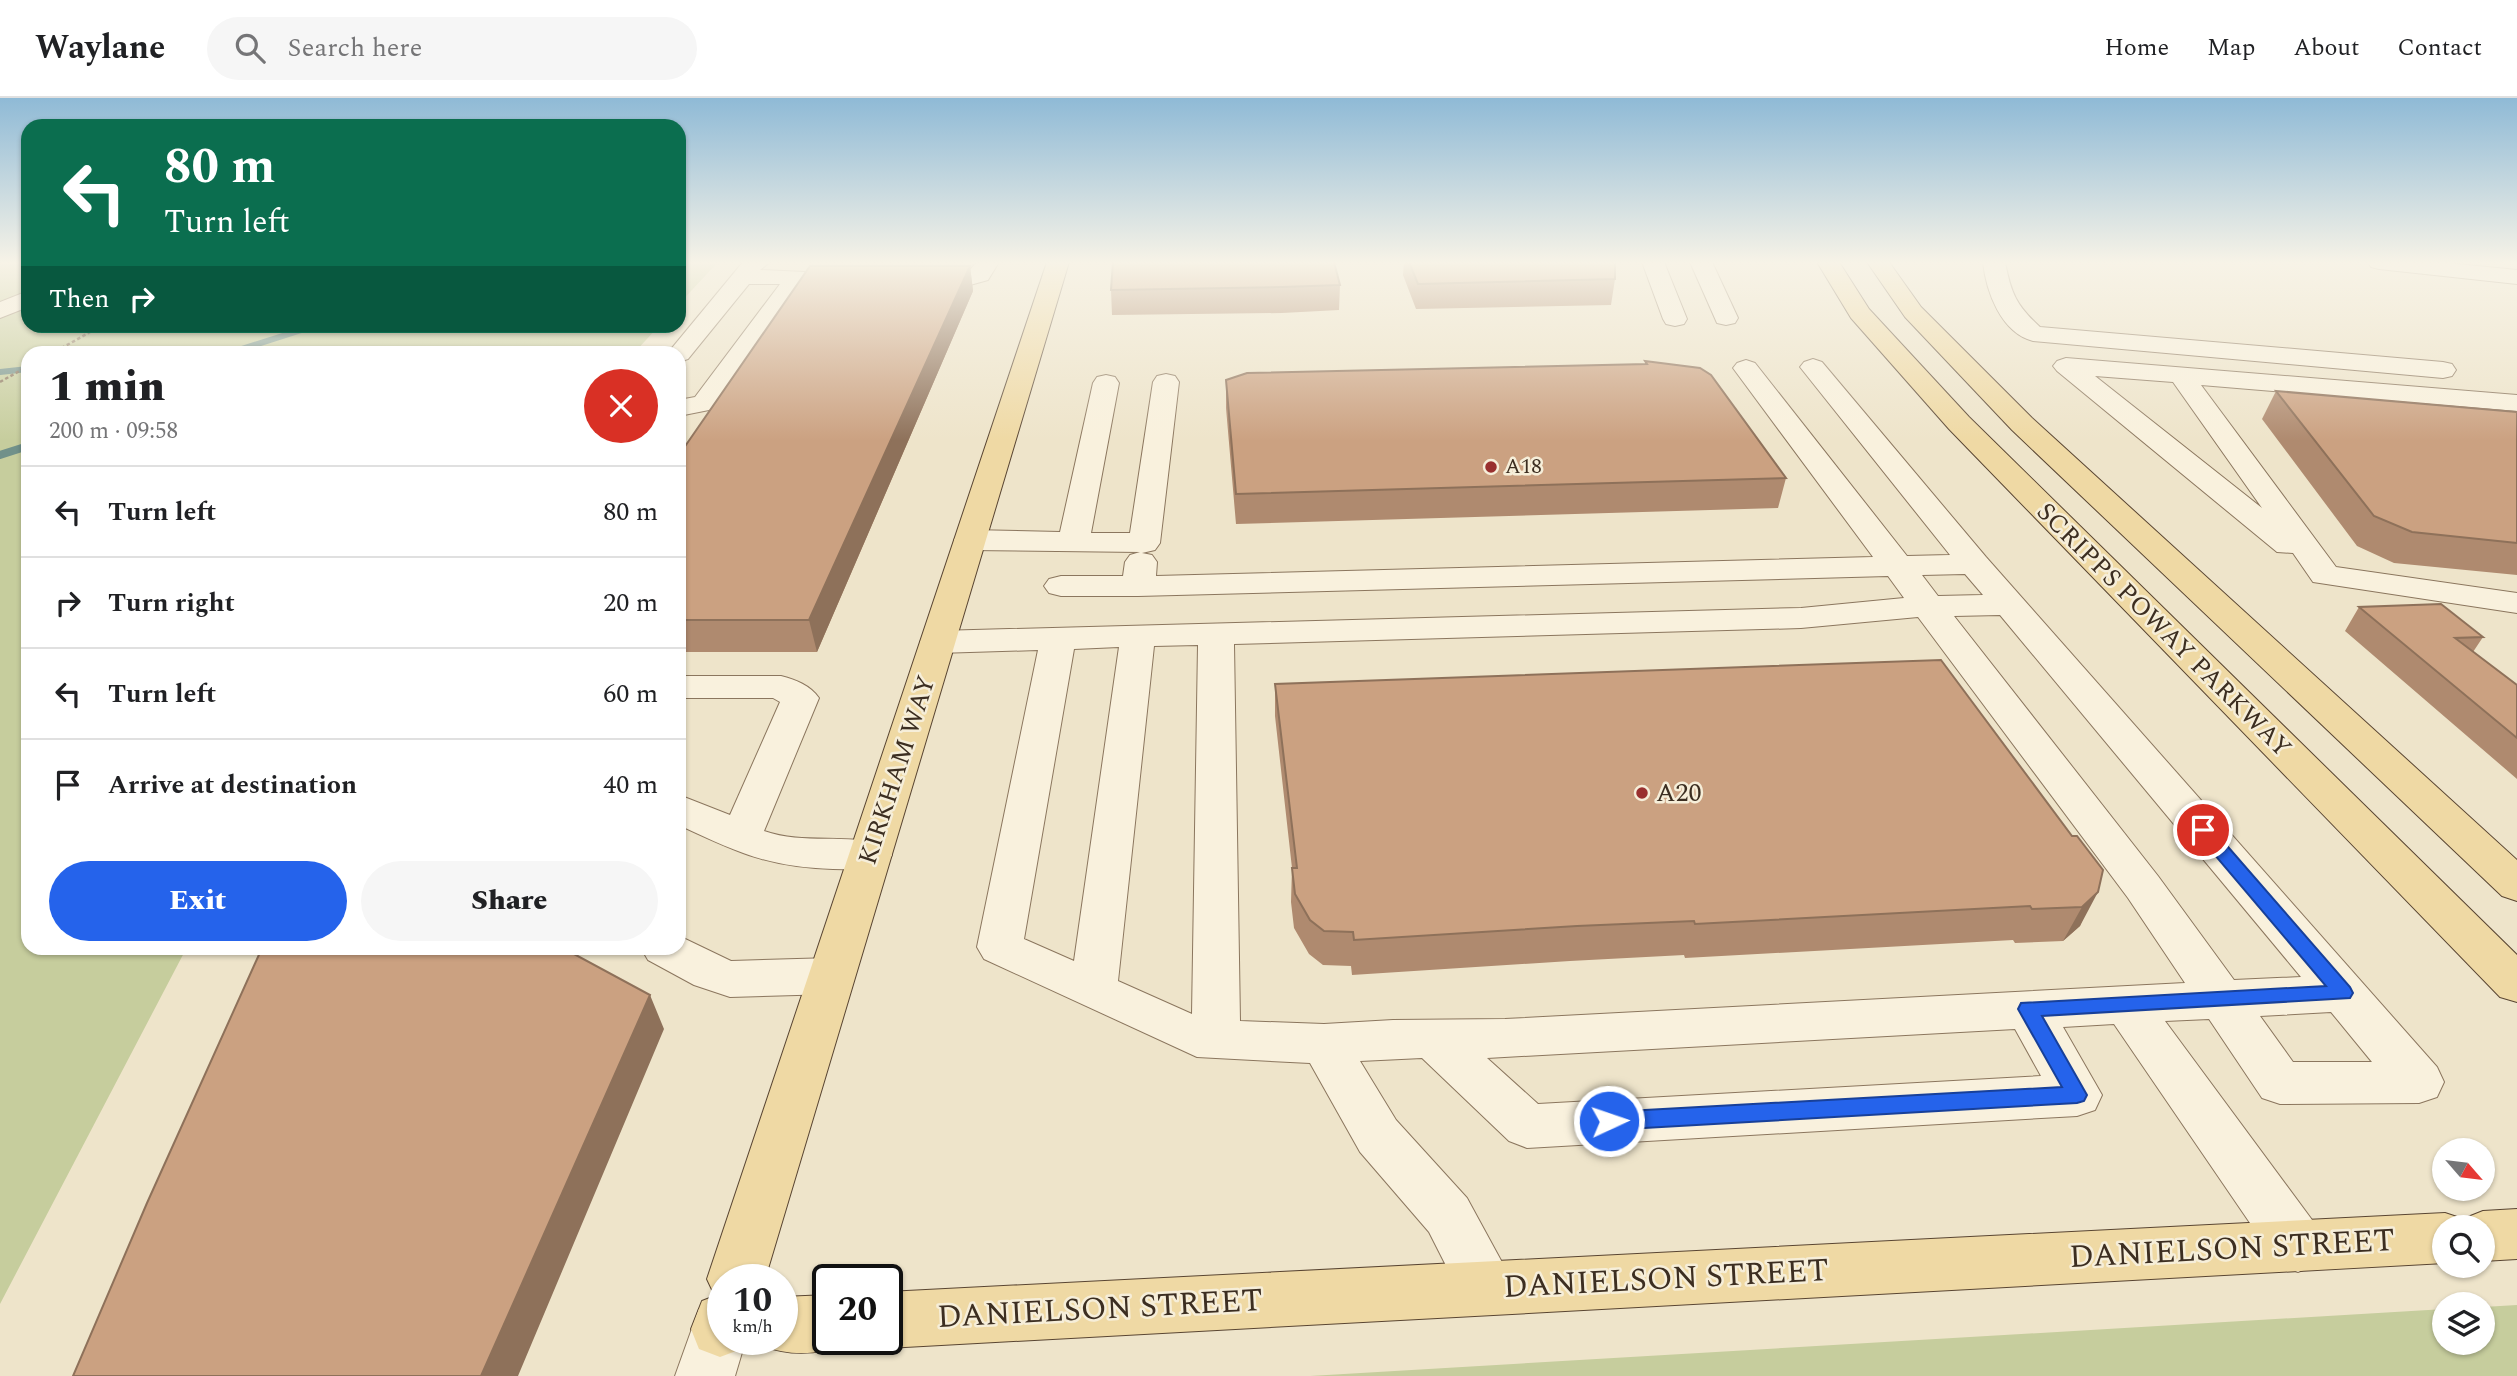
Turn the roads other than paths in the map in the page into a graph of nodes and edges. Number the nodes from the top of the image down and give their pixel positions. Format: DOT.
graph roads {
  1 [pos="706,322"];
  2 [pos="769,322"];
  3 [pos="1039,322"];
  4 [pos="1867,322"];
  5 [pos="1922,322"];
  6 [pos="2019,322"];
  7 [pos="686,346"];
  8 [pos="1813,367"];
  9 [pos="1746,368"];
  10 [pos="2135,371"];
  11 [pos="2463,372"];
  12 [pos="2181,374"];
  13 [pos="1166,382"];
  14 [pos="1106,383"];
  15 [pos="2517,403"];
  16 [pos="686,407"];
  17 [pos="2166,446"];
  18 [pos="970,540"];
  19 [pos="1074,541"];
  20 [pos="1144,543"];
  21 [pos="1974,564"];
  22 [pos="1898,566"];
  23 [pos="2325,575"];
  24 [pos="1060,586"];
  25 [pos="1138,586"];
  26 [pos="2517,603"];
  27 [pos="2010,605"];
  28 [pos="1929,606"];
  29 [pos="1216,635"];
  30 [pos="1138,637"];
  31 [pos="1058,639"];
  32 [pos="938,642"];
  33 [pos="686,687"];
  34 [pos="686,812"];
  35 [pos="741,837"];
  36 [pos="870,855"];
  37 [pos="2517,885"];
  38 [pos="679,955"];
  39 [pos="832,976"];
  40 [pos="2517,984"];
  41 [pos="1093,990"];
  42 [pos="2343,993"];
  43 [pos="2220,998"];
  44 [pos="2125,1003"];
  45 [pos="2028,1009"];
  46 [pos="1216,1039"];
  47 [pos="1434,1039"];
  48 [pos="1324,1044"];
  49 [pos="2517,1234"];
  50 [pos="2495,1235"];
  51 [pos="2432,1239"];
  52 [pos="2298,1245"];
  53 [pos="741,1264"];
  54 [pos="1487,1288"];
  55 [pos="903,1319"];
  1 -- 7 [label="lane"];
  2 -- 16 [label="lane"];
  3 -- 18 [label="main road, KIRKHAM WAY"];
  4 -- 40 [label="main road, SCRIPPS POWAY PARKWAY"];
  5 -- 37 [label="main road, SCRIPPS POWAY PARKWAY"];
  6 -- 11 [label="lane"];
  8 -- 21 [label="lane"];
  9 -- 22 [label="lane"];
  10 -- 12 [label="lane"];
  10 -- 17 [label="lane"];
  10 -- 17 [label="lane"];
  12 -- 15 [label="lane"];
  12 -- 23 [label="lane"];
  13 -- 20 [label="lane"];
  14 -- 19 [label="lane"];
  17 -- 23 [label="lane"];
  18 -- 19 [label="lane"];
  18 -- 32 [label="main road, KIRKHAM WAY"];
  19 -- 20 [label="lane"];
  20 -- 25 [label="lane"];
  21 -- 22 [label="lane"];
  21 -- 27 [label="lane"];
  22 -- 25 [label="lane"];
  22 -- 28 [label="lane"];
  23 -- 26 [label="lane"];
  24 -- 25 [label="lane"];
  27 -- 28 [label="lane"];
  27 -- 42 [label="lane"];
  28 -- 29 [label="lane"];
  28 -- 43 [label="lane"];
  29 -- 30 [label="lane"];
  29 -- 46 [label="lane"];
  30 -- 31 [label="lane"];
  30 -- 41 [label="lane"];
  31 -- 32 [label="lane"];
  31 -- 41 [label="lane"];
  32 -- 36 [label="main road, KIRKHAM WAY"];
  33 -- 35 [label="lane"];
  34 -- 35 [label="lane"];
  35 -- 36 [label="lane"];
  36 -- 39 [label="main road, KIRKHAM WAY"];
  38 -- 39 [label="lane"];
  39 -- 53 [label="main road, KIRKHAM WAY"];
  41 -- 46 [label="lane"];
  42 -- 43 [label="lane"];
  42 -- 43 [label="lane"];
  43 -- 44 [label="lane"];
  44 -- 45 [label="lane"];
  44 -- 52 [label="lane"];
  45 -- 47 [label="lane"];
  45 -- 47 [label="lane"];
  46 -- 48 [label="lane"];
  47 -- 48 [label="lane"];
  48 -- 54 [label="lane"];
  49 -- 50 [label="main road"];
  51 -- 52 [label="main road, DANIELSON STREET"];
  52 -- 54 [label="main road, DANIELSON STREET"];
  54 -- 55 [label="main road, DANIELSON STREET"];
}
